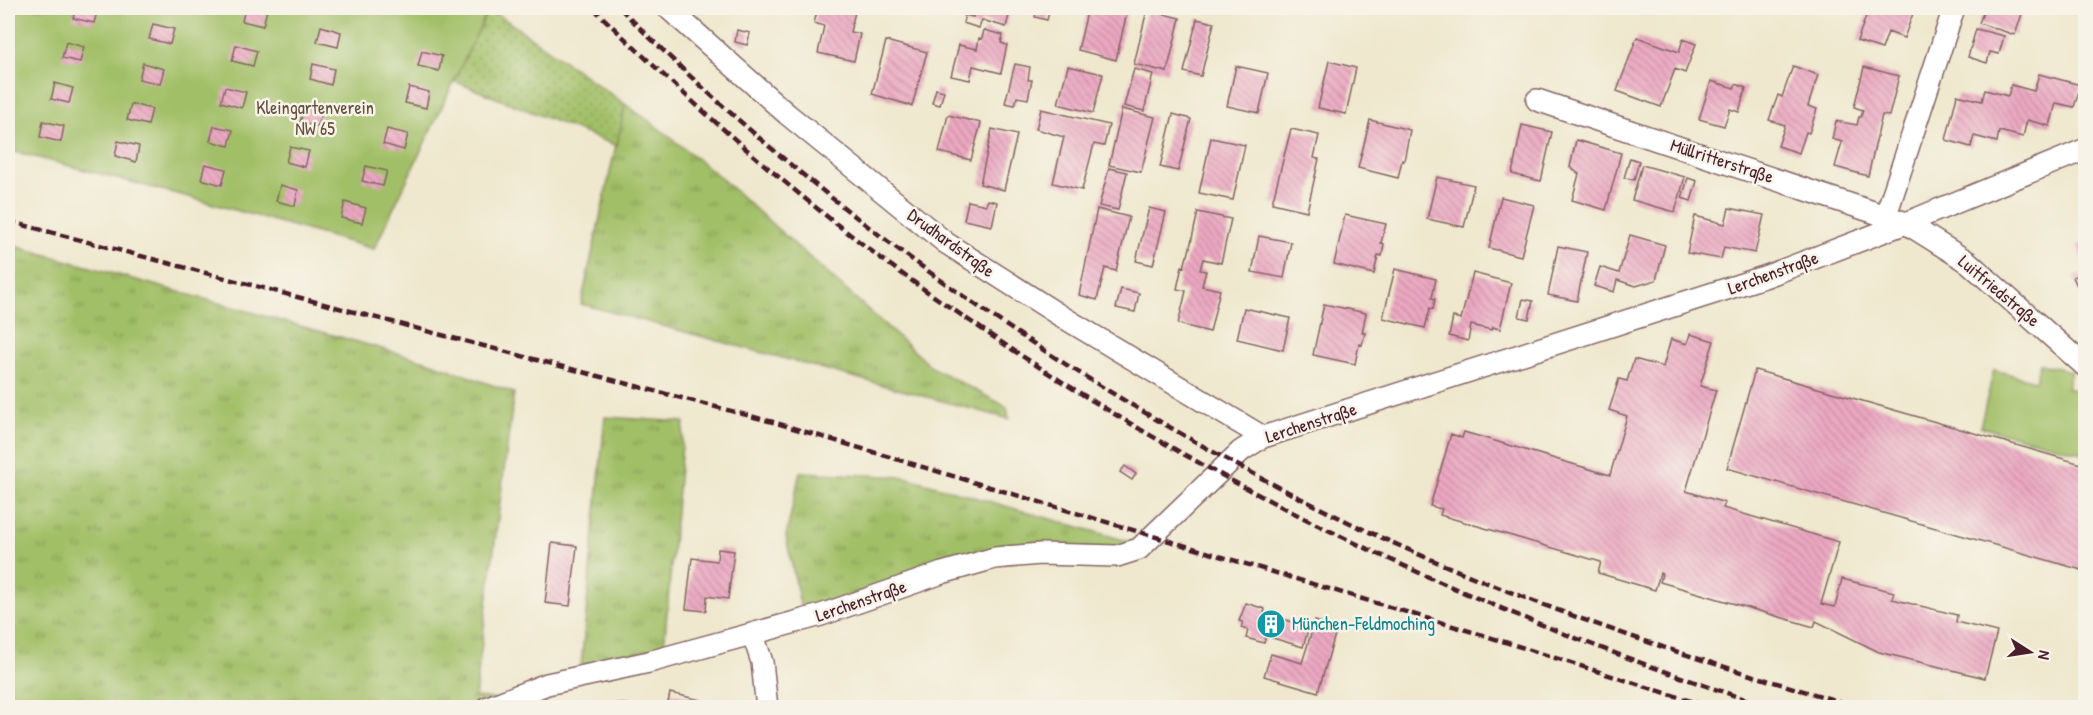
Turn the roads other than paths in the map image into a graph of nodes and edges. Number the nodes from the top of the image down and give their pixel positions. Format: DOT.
graph roads {
  1 [pos="668,8"];
  2 [pos="1954,8"];
  3 [pos="1537,100"];
  4 [pos="2085,149"];
  5 [pos="1896,219"];
  6 [pos="2085,367"];
  7 [pos="1263,437"];
  8 [pos="753,634"];
  9 [pos="486,708"];
  10 [pos="767,708"];
  1 -- 7 [label="street, Drudhardstraße"];
  2 -- 5 [label="street"];
  3 -- 5 [label="street, Müllritterstraße"];
  4 -- 5 [label="street, Lerchenstraße"];
  5 -- 6 [label="street, Luitfriedstraße"];
  5 -- 7 [label="street, Lerchenstraße"];
  7 -- 8 [label="street, Lerchenstraße"];
  8 -- 9 [label="street, Lerchenstraße"];
  8 -- 10 [label="street"];
}
